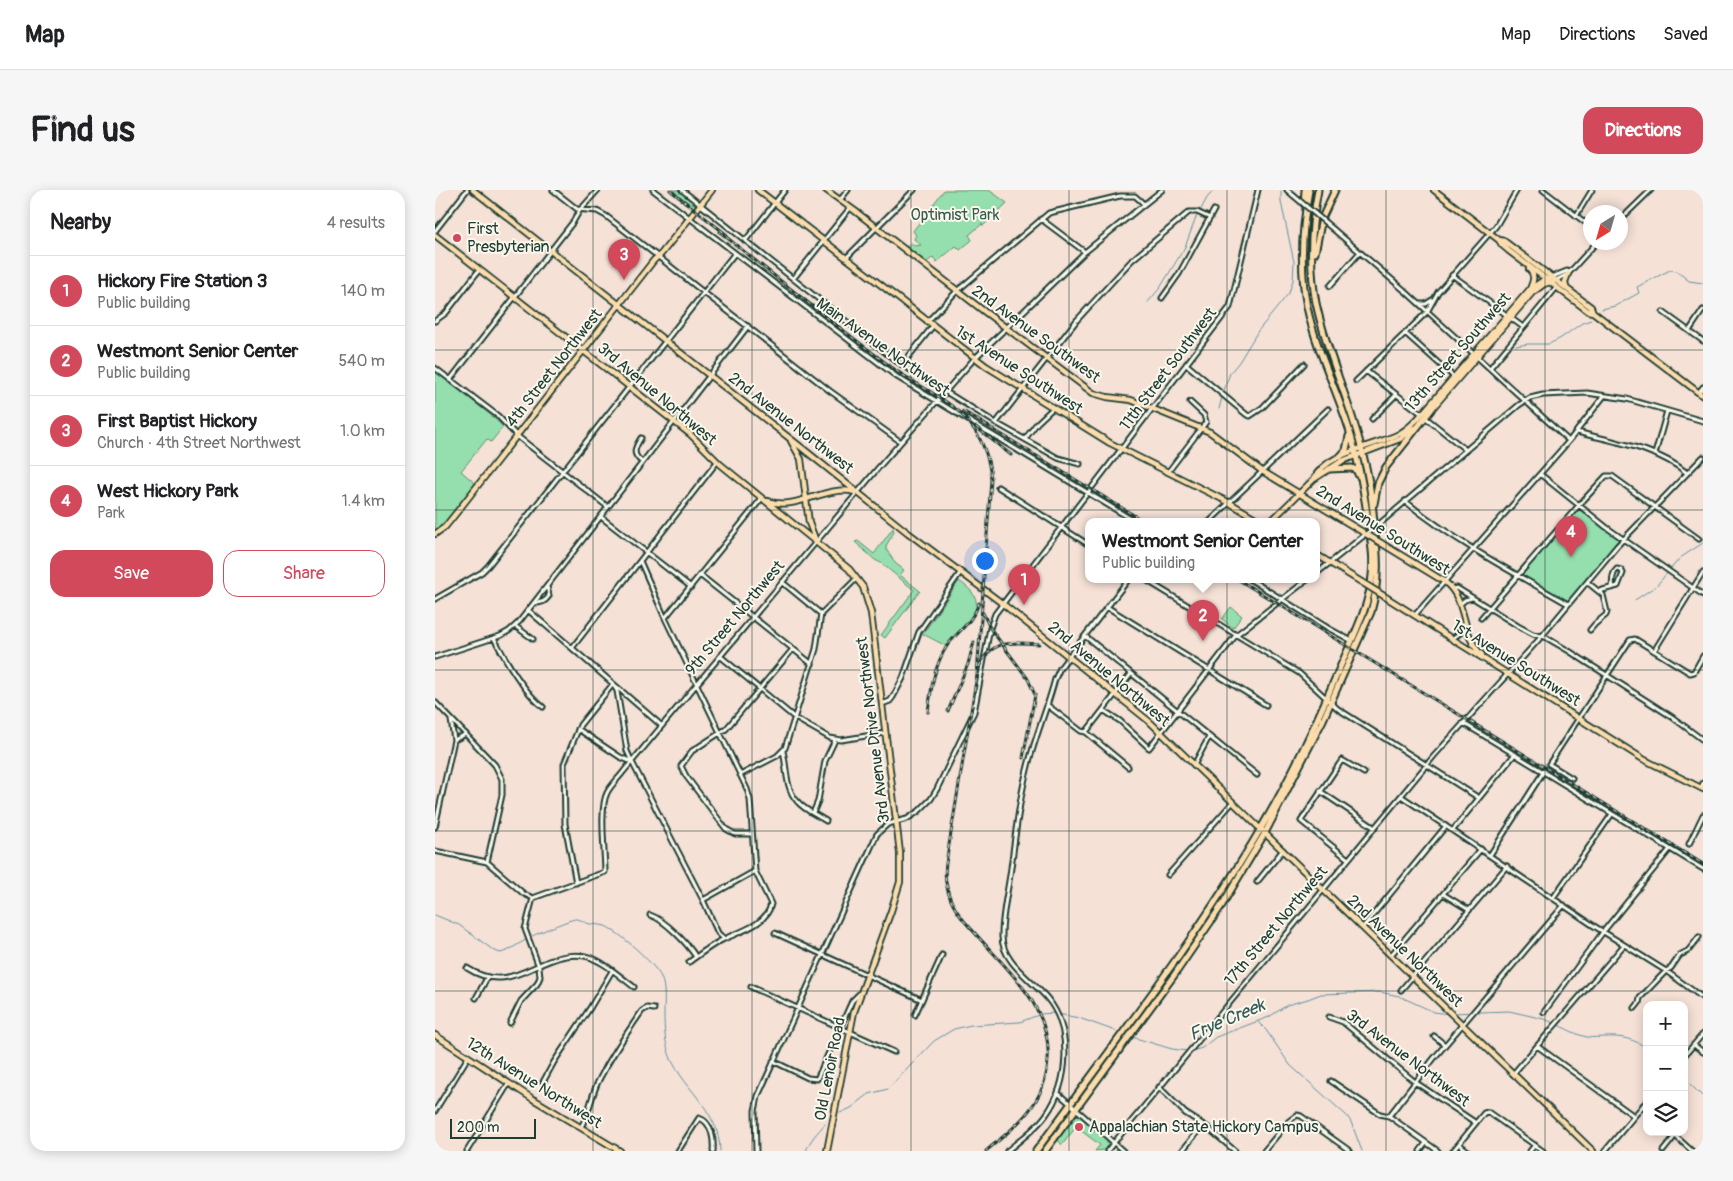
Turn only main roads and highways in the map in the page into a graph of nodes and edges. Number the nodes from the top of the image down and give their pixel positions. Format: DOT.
graph roads {
  1 [pos="473,190"];
  2 [pos="712,190"];
  3 [pos="758,190"];
  4 [pos="825,190"];
  5 [pos="1305,190"];
  6 [pos="1309,190"];
  7 [pos="1319,190"];
  8 [pos="1335,190"];
  9 [pos="1434,190"];
  10 [pos="1303,233"];
  11 [pos="435,235"];
  12 [pos="1499,240"];
  13 [pos="1512,253"];
  14 [pos="1569,273"];
  15 [pos="1551,280"];
  16 [pos="1567,288"];
  17 [pos="1530,289"];
  18 [pos="619,304"];
  19 [pos="1593,312"];
  20 [pos="1319,313"];
  21 [pos="1509,317"];
  22 [pos="584,350"];
  23 [pos="1456,379"];
  24 [pos="1701,394"];
  25 [pos="1431,410"];
  26 [pos="1424,416"];
  27 [pos="1349,428"];
  28 [pos="789,439"];
  29 [pos="1362,451"];
  30 [pos="1356,453"];
  31 [pos="1340,457"];
  32 [pos="1329,470"];
  33 [pos="1314,478"];
  34 [pos="1363,488"];
  35 [pos="858,493"];
  36 [pos="1299,493"];
  37 [pos="762,498"];
  38 [pos="805,498"];
  39 [pos="1373,512"];
  40 [pos="1255,518"];
  41 [pos="1274,518"];
  42 [pos="437,533"];
  43 [pos="816,543"];
  44 [pos="1320,557"];
  45 [pos="857,579"];
  46 [pos="1491,662"];
  47 [pos="1329,701"];
  48 [pos="1702,787"];
  49 [pos="1263,831"];
  50 [pos="867,975"];
  51 [pos="435,1035"];
  52 [pos="620,1151"];
  53 [pos="827,1151"];
  54 [pos="1036,1151"];
  55 [pos="1045,1151"];
  56 [pos="1593,1151"];
  1 -- 18 [label="main road, 2nd Avenue Northwest"];
  2 -- 18 [label="main road, 4th Street Northwest"];
  3 -- 40 [label="main road, 1st Avenue Southwest"];
  4 -- 36 [label="main road, 2nd Avenue Southwest"];
  5 -- 10 [label="highway"];
  6 -- 10 [label="highway"];
  7 -- 20 [label="highway"];
  8 -- 20 [label="highway"];
  9 -- 12 [label="main road"];
  10 -- 27 [label="highway"];
  11 -- 22 [label="main road, 3rd Avenue Northwest"];
  12 -- 13 [label="main road"];
  12 -- 15 [label="main road"];
  13 -- 15 [label="main road"];
  13 -- 17 [label="main road"];
  14 -- 16 [label="main road"];
  15 -- 16 [label="main road"];
  15 -- 17 [label="main road, 13th Street Southwest"];
  15 -- 19 [label="main road"];
  15 -- 21 [label="main road, 13th Street Southwest"];
  16 -- 19 [label="main road"];
  17 -- 21 [label="main road, 13th Street Southwest"];
  18 -- 22 [label="main road, 4th Street Northwest"];
  18 -- 28 [label="main road, 2nd Avenue Northwest"];
  19 -- 24 [label="main road"];
  20 -- 29 [label="highway"];
  21 -- 23 [label="main road, 13th Street Southwest"];
  22 -- 37 [label="main road, 3rd Avenue Northwest"];
  22 -- 42 [label="main road, 4th Street Northwest"];
  23 -- 25 [label="main road, 13th Street Southwest"];
  23 -- 26 [label="main road, 13th Street Southwest"];
  25 -- 26 [label="highway"];
  25 -- 29 [label="main road, 13th Street Southwest"];
  26 -- 29 [label="main road, 13th Street Southwest"];
  26 -- 39 [label="highway"];
  27 -- 30 [label="highway"];
  27 -- 31 [label="highway"];
  28 -- 35 [label="main road, 2nd Avenue Northwest"];
  28 -- 38 [label="main road"];
  29 -- 30 [label="main road, 13th Street Southwest"];
  29 -- 39 [label="highway"];
  30 -- 31 [label="main road, 13th Street Southwest"];
  30 -- 32 [label="main road, 13th Street Southwest"];
  30 -- 34 [label="highway"];
  31 -- 33 [label="main road, 13th Street Southwest"];
  32 -- 33 [label="main road, 13th Street Southwest"];
  32 -- 34 [label="highway"];
  33 -- 36 [label="main road, 13th Street Southwest"];
  34 -- 47 [label="highway"];
  35 -- 38 [label="main road"];
  35 -- 49 [label="main road, 2nd Avenue Northwest"];
  36 -- 41 [label="main road, 13th Street Southwest"];
  36 -- 46 [label="main road, 2nd Avenue Southwest, bridge"];
  37 -- 38 [label="main road"];
  37 -- 43 [label="main road, 3rd Avenue Northwest"];
  38 -- 43 [label="main road"];
  39 -- 47 [label="highway"];
  43 -- 45 [label="main road, 3rd Avenue Northwest"];
  44 -- 46 [label="main road, 1st Avenue Southwest, bridge"];
  45 -- 50 [label="main road, 3rd Avenue Drive Northwest"];
  46 -- 48 [label="main road, 1st Avenue Southwest"];
  47 -- 49 [label="highway"];
  49 -- 54 [label="highway"];
  49 -- 55 [label="highway"];
  49 -- 56 [label="main road, 2nd Avenue Northwest"];
  50 -- 53 [label="main road, Old Lenoir Road"];
  51 -- 52 [label="main road, 12th Avenue Northwest"];
}
